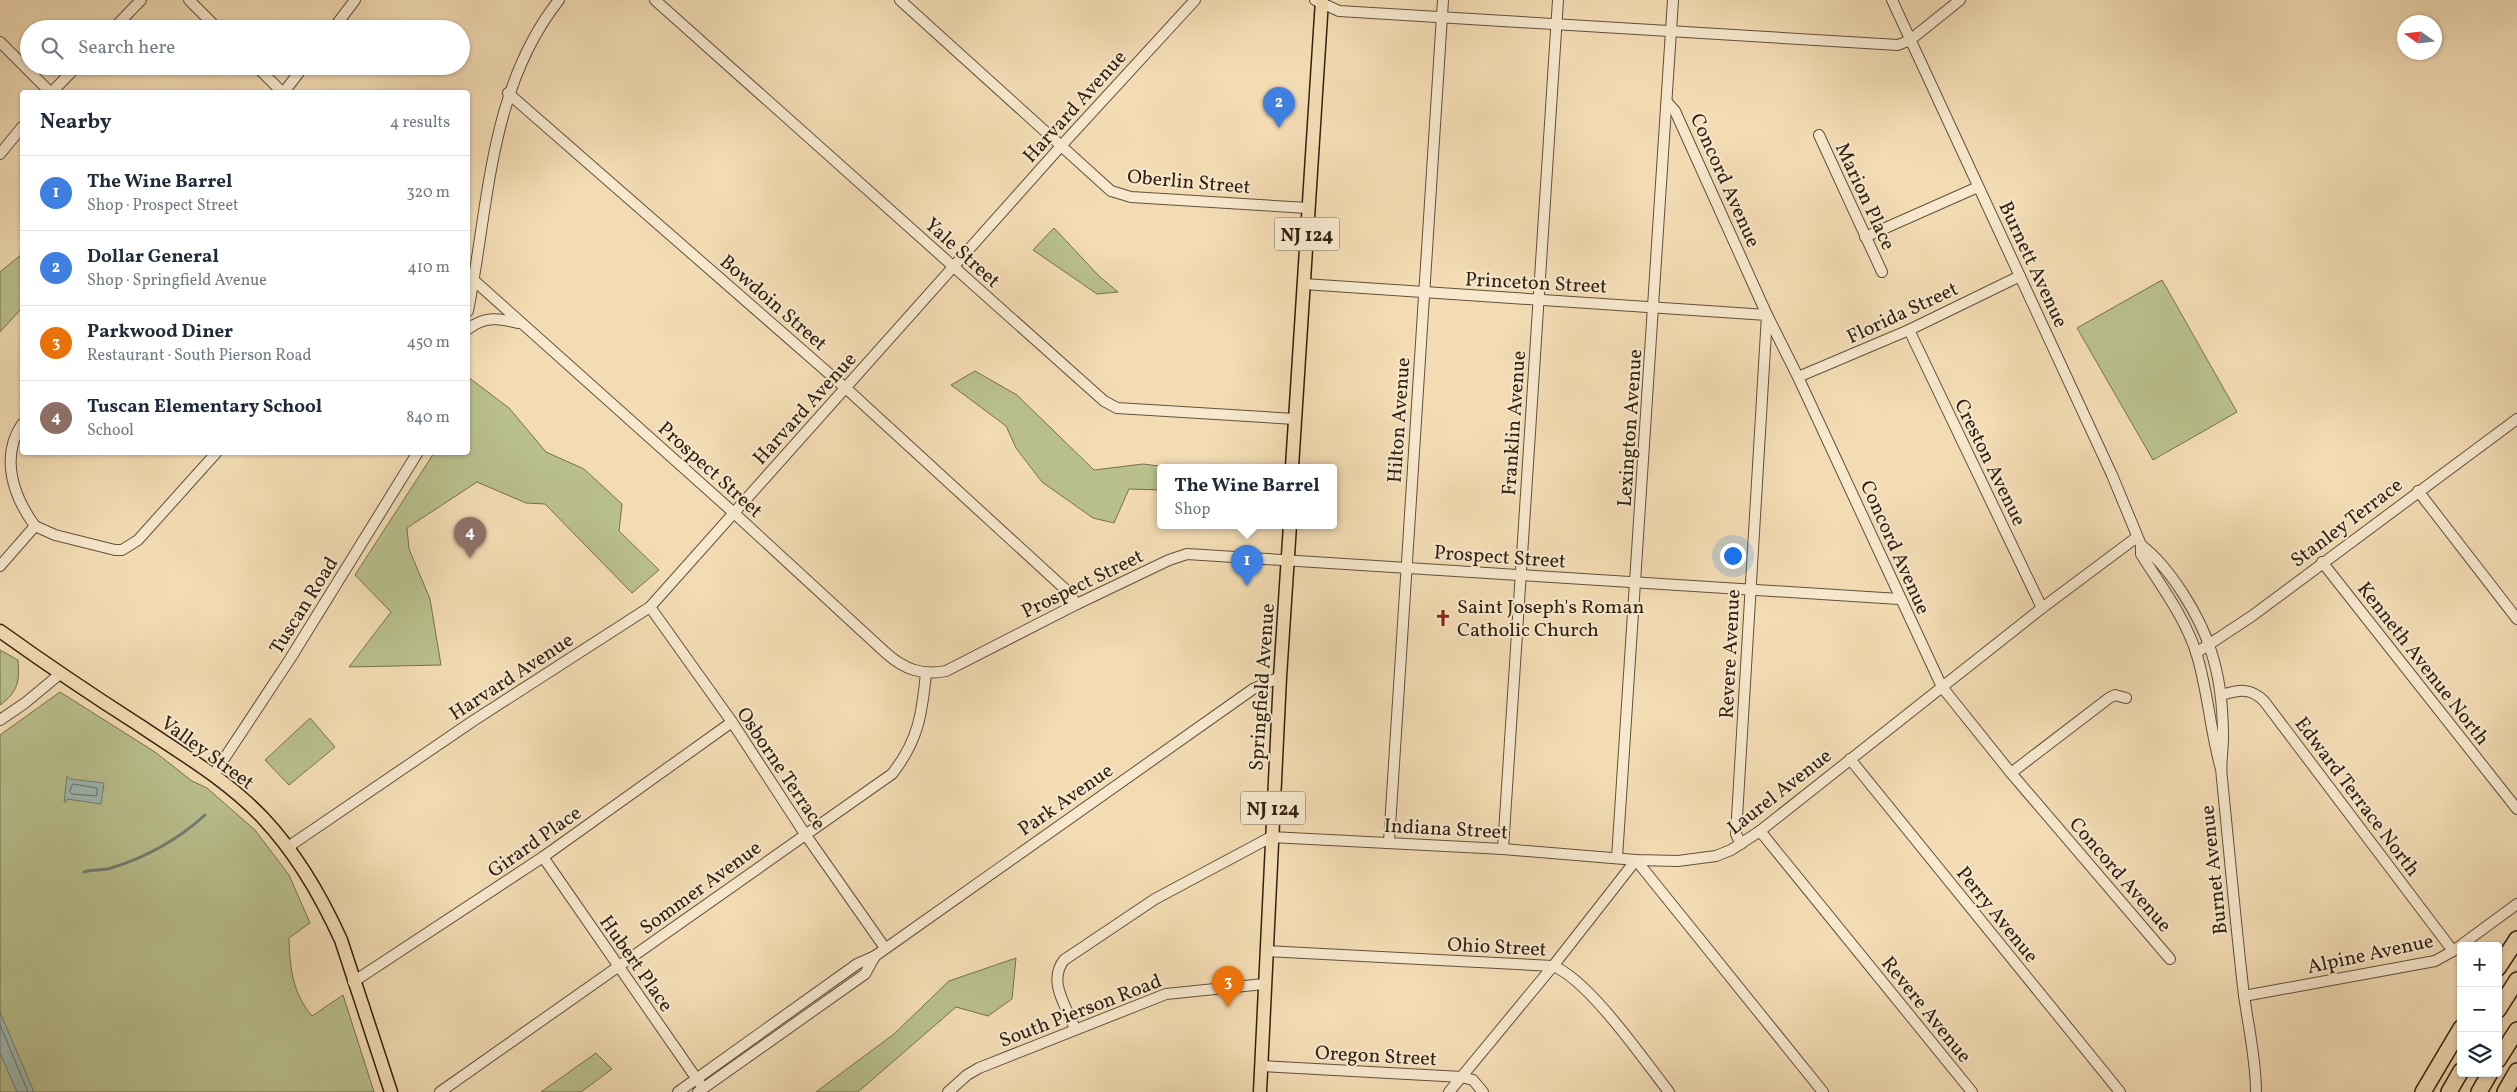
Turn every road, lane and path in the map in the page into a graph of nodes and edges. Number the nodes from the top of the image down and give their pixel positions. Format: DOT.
graph roads {
  1 [pos="141,0"];
  2 [pos="189,0"];
  3 [pos="356,0"];
  4 [pos="559,0"];
  5 [pos="655,0"];
  6 [pos="900,0"];
  7 [pos="1195,0"];
  8 [pos="1443,0"];
  9 [pos="1558,0"];
  10 [pos="1673,0"];
  11 [pos="1892,0"];
  12 [pos="1960,0"];
  13 [pos="1320,1"];
  14 [pos="1442,18"];
  15 [pos="122,20"];
  16 [pos="209,20"];
  17 [pos="340,20"];
  18 [pos="1556,24"];
  19 [pos="1671,32"];
  20 [pos="1910,40"];
  21 [pos="0,42"];
  22 [pos="20,62"];
  23 [pos="34,75"];
  24 [pos="68,75"];
  25 [pos="265,75"];
  26 [pos="297,75"];
  27 [pos="49,90"];
  28 [pos="53,90"];
  29 [pos="281,90"];
  30 [pos="285,90"];
  31 [pos="508,93"];
  32 [pos="1667,102"];
  33 [pos="20,129"];
  34 [pos="1819,135"];
  35 [pos="1061,146"];
  36 [pos="0,154"];
  37 [pos="1978,187"];
  38 [pos="1308,208"];
  39 [pos="1866,236"];
  40 [pos="954,267"];
  41 [pos="1882,272"];
  42 [pos="2020,276"];
  43 [pos="471,278"];
  44 [pos="1304,284"];
  45 [pos="1424,293"];
  46 [pos="1538,301"];
  47 [pos="1654,307"];
  48 [pos="1767,315"];
  49 [pos="522,324"];
  50 [pos="470,328"];
  51 [pos="1909,330"];
  52 [pos="1798,377"];
  53 [pos="845,388"];
  54 [pos="1295,419"];
  55 [pos="2517,419"];
  56 [pos="20,428"];
  57 [pos="213,455"];
  58 [pos="416,455"];
  59 [pos="1292,464"];
  60 [pos="2418,491"];
  61 [pos="734,513"];
  62 [pos="35,526"];
  63 [pos="1290,529"];
  64 [pos="2139,541"];
  65 [pos="1289,559"];
  66 [pos="2322,562"];
  67 [pos="0,566"];
  68 [pos="1406,567"];
  69 [pos="1521,575"];
  70 [pos="1636,582"];
  71 [pos="1750,590"];
  72 [pos="1899,599"];
  73 [pos="1077,604"];
  74 [pos="650,607"];
  75 [pos="2042,608"];
  76 [pos="2517,619"];
  77 [pos="0,631"];
  78 [pos="2209,646"];
  79 [pos="2196,653"];
  80 [pos="926,673"];
  81 [pos="60,674"];
  82 [pos="1280,678"];
  83 [pos="1942,687"];
  84 [pos="2221,695"];
  85 [pos="2126,698"];
  86 [pos="0,720"];
  87 [pos="732,722"];
  88 [pos="1850,759"];
  89 [pos="2221,769"];
  90 [pos="2011,773"];
  91 [pos="214,774"];
  92 [pos="2517,809"];
  93 [pos="1760,831"];
  94 [pos="805,834"];
  95 [pos="1271,837"];
  96 [pos="1389,842"];
  97 [pos="1741,844"];
  98 [pos="288,847"];
  99 [pos="1503,849"];
  100 [pos="543,857"];
  101 [pos="1617,858"];
  102 [pos="1636,860"];
  103 [pos="2517,904"];
  104 [pos="2517,938"];
  105 [pos="885,948"];
  106 [pos="1266,951"];
  107 [pos="2453,951"];
  108 [pos="875,956"];
  109 [pos="2170,958"];
  110 [pos="2502,962"];
  111 [pos="1553,966"];
  112 [pos="618,967"];
  113 [pos="2517,980"];
  114 [pos="353,982"];
  115 [pos="1264,984"];
  116 [pos="2244,996"];
  117 [pos="2502,1004"];
  118 [pos="1075,1029"];
  119 [pos="2517,1030"];
  120 [pos="2459,1032"];
  121 [pos="2502,1054"];
  122 [pos="1261,1066"];
  123 [pos="2517,1071"];
  124 [pos="1462,1077"];
  125 [pos="2458,1077"];
  126 [pos="2488,1077"];
  127 [pos="697,1078"];
  128 [pos="700,1090"];
  129 [pos="390,1092"];
  130 [pos="440,1092"];
  131 [pos="678,1092"];
  132 [pos="948,1092"];
  133 [pos="1260,1092"];
  134 [pos="1449,1092"];
  135 [pos="1483,1092"];
  136 [pos="1669,1092"];
  137 [pos="1823,1092"];
  138 [pos="1972,1092"];
  139 [pos="2120,1092"];
  140 [pos="2256,1092"];
  141 [pos="2423,1092"];
  142 [pos="2449,1092"];
  143 [pos="2479,1092"];
  144 [pos="2505,1092"];
  1 -- 15 [label="street"];
  2 -- 16 [label="street"];
  3 -- 17 [label="street"];
  4 -- 31 [label="street"];
  5 -- 40 [label="street, Yale Street"];
  6 -- 35 [label="street, Oberlin Street"];
  7 -- 35 [label="street, Harvard Avenue"];
  8 -- 14 [label="street, Hilton Avenue"];
  9 -- 18 [label="street, Franklin Avenue"];
  10 -- 19 [label="street, Lexington Avenue"];
  11 -- 20 [label="street, Burnett Avenue"];
  12 -- 20 [label="street"];
  13 -- 14 [label="street"];
  13 -- 38 [label="main road, NJ 124"];
  14 -- 18 [label="street"];
  14 -- 45 [label="street, Hilton Avenue"];
  18 -- 19 [label="street"];
  18 -- 46 [label="street, Franklin Avenue"];
  19 -- 20 [label="street"];
  19 -- 32 [label="street, Lexington Avenue"];
  20 -- 37 [label="street, Burnett Avenue"];
  21 -- 22 [label="street"];
  23 -- 27 [label="street"];
  24 -- 28 [label="street"];
  25 -- 29 [label="street"];
  26 -- 30 [label="street"];
  31 -- 43 [label="street"];
  31 -- 53 [label="street, Bowdoin Street"];
  32 -- 47 [label="street, Lexington Avenue"];
  32 -- 48 [label="street, Concord Avenue"];
  33 -- 36 [label="street"];
  34 -- 39 [label="street, Marion Place"];
  35 -- 38 [label="street, Oberlin Street"];
  35 -- 40 [label="street, Harvard Avenue"];
  37 -- 39 [label="street"];
  37 -- 42 [label="street, Burnett Avenue"];
  38 -- 44 [label="main road, NJ 124"];
  39 -- 41 [label="street, Marion Place"];
  40 -- 53 [label="street, Harvard Avenue"];
  40 -- 54 [label="street, Yale Street"];
  42 -- 51 [label="street, Florida Street"];
  42 -- 64 [label="street, Burnett Avenue"];
  43 -- 49 [label="street, Prospect Street"];
  44 -- 45 [label="street, Princeton Street"];
  44 -- 54 [label="main road, NJ 124"];
  45 -- 46 [label="street, Princeton Street"];
  45 -- 68 [label="street, Hilton Avenue"];
  46 -- 47 [label="street, Princeton Street"];
  46 -- 69 [label="street, Franklin Avenue"];
  47 -- 48 [label="street, Princeton Street"];
  47 -- 70 [label="street, Lexington Avenue"];
  48 -- 52 [label="street, Concord Avenue"];
  48 -- 71 [label="street, Revere Avenue"];
  49 -- 50 [label="street"];
  49 -- 61 [label="street, Prospect Street"];
  51 -- 52 [label="street, Florida Street"];
  51 -- 75 [label="street, Creston Avenue"];
  52 -- 72 [label="street, Concord Avenue"];
  53 -- 61 [label="street, Harvard Avenue"];
  53 -- 73 [label="street, Bowdoin Street"];
  54 -- 59 [label="main road, NJ 124"];
  55 -- 60 [label="street, Stanley Terrace"];
  56 -- 62 [label="street"];
  57 -- 62 [label="street"];
  58 -- 91 [label="street, Tuscan Road"];
  60 -- 66 [label="street, Stanley Terrace"];
  60 -- 76 [label="street"];
  61 -- 74 [label="street, Harvard Avenue"];
  61 -- 80 [label="street, Prospect Street"];
  62 -- 67 [label="street"];
  63 -- 65 [label="main road, Springfield Avenue / NJ 124"];
  64 -- 75 [label="street, Laurel Avenue"];
  64 -- 78 [label="street, Burnett Avenue"];
  64 -- 79 [label="street, Burnett Avenue"];
  65 -- 68 [label="street, Prospect Street"];
  65 -- 73 [label="street, Prospect Street"];
  65 -- 82 [label="main road, Springfield Avenue / NJ 124"];
  66 -- 78 [label="street, Stanley Terrace"];
  66 -- 92 [label="street, Kenneth Avenue North"];
  68 -- 69 [label="street, Prospect Street"];
  68 -- 96 [label="street, Hilton Avenue"];
  69 -- 70 [label="street, Prospect Street"];
  69 -- 99 [label="street, Franklin Avenue"];
  70 -- 71 [label="street, Prospect Street"];
  70 -- 101 [label="street, Lexington Avenue"];
  71 -- 72 [label="street, Prospect Street"];
  71 -- 97 [label="street, Revere Avenue"];
  72 -- 83 [label="street, Concord Avenue"];
  73 -- 80 [label="street, Prospect Street"];
  74 -- 87 [label="street, Osborne Terrace"];
  74 -- 98 [label="street, Harvard Avenue"];
  75 -- 83 [label="street, Laurel Avenue"];
  77 -- 81 [label="main road, Valley Street"];
  78 -- 79 [label="street, Stanley Terrace"];
  78 -- 84 [label="street, Burnet Avenue"];
  79 -- 89 [label="street, Burnett Avenue"];
  80 -- 94 [label="street, Sommer Avenue"];
  81 -- 86 [label="street"];
  81 -- 91 [label="main road, Valley Street"];
  82 -- 95 [label="main road, Springfield Avenue / NJ 124"];
  82 -- 105 [label="street, Park Avenue"];
  83 -- 88 [label="street, Laurel Avenue"];
  83 -- 90 [label="street, Concord Avenue"];
  84 -- 89 [label="street, Burnet Avenue"];
  84 -- 107 [label="street, Edward Terrace North"];
  85 -- 90 [label="street"];
  87 -- 94 [label="street, Osborne Terrace"];
  87 -- 100 [label="street, Girard Place"];
  88 -- 93 [label="street, Laurel Avenue"];
  88 -- 139 [label="street, Perry Avenue"];
  89 -- 116 [label="street, Burnet Avenue"];
  90 -- 109 [label="street, Concord Avenue"];
  91 -- 98 [label="main road, Valley Street"];
  93 -- 97 [label="street, Laurel Avenue"];
  93 -- 138 [label="street, Revere Avenue"];
  94 -- 105 [label="street, Osborne Terrace"];
  94 -- 112 [label="street, Sommer Avenue"];
  95 -- 96 [label="street, Indiana Street"];
  95 -- 106 [label="main road, Springfield Avenue / NJ 124"];
  95 -- 118 [label="street"];
  96 -- 99 [label="street, Indiana Street"];
  97 -- 102 [label="street, Laurel Avenue"];
  98 -- 114 [label="main road, Valley Street"];
  99 -- 101 [label="street, Indiana Street"];
  100 -- 112 [label="street, Hubert Place"];
  100 -- 114 [label="street, Girard Place"];
  101 -- 102 [label="street, Indiana Street"];
  102 -- 111 [label="street"];
  102 -- 137 [label="street"];
  103 -- 107 [label="street, Alpine Avenue"];
  104 -- 110 [label="highway"];
  105 -- 108 [label="street, Park Avenue"];
  106 -- 111 [label="street, Ohio Street"];
  106 -- 115 [label="main road, Springfield Avenue / NJ 124"];
  107 -- 116 [label="street, Alpine Avenue"];
  108 -- 127 [label="street, Park Avenue"];
  108 -- 128 [label="street, Park Avenue"];
  111 -- 124 [label="street"];
  111 -- 136 [label="street, Ohio Street"];
  112 -- 127 [label="street, Hubert Place"];
  112 -- 130 [label="street, Sommer Avenue"];
  113 -- 117 [label="highway"];
  114 -- 129 [label="main road, Valley Street"];
  115 -- 118 [label="street, South Pierson Road"];
  115 -- 122 [label="main road, Springfield Avenue / NJ 124"];
  116 -- 140 [label="street, Burnet Avenue"];
  118 -- 132 [label="street, South Pierson Road"];
  119 -- 121 [label="highway"];
  120 -- 141 [label="highway"];
  122 -- 124 [label="street, Oregon Street"];
  122 -- 133 [label="main road, Springfield Avenue / NJ 124"];
  123 -- 144 [label="highway"];
  124 -- 134 [label="street"];
  124 -- 135 [label="street, Oregon Street"];
  125 -- 142 [label="highway"];
  126 -- 143 [label="highway"];
  127 -- 128 [label="street, Hubert Place"];
  127 -- 131 [label="street, Park Avenue"];
}
